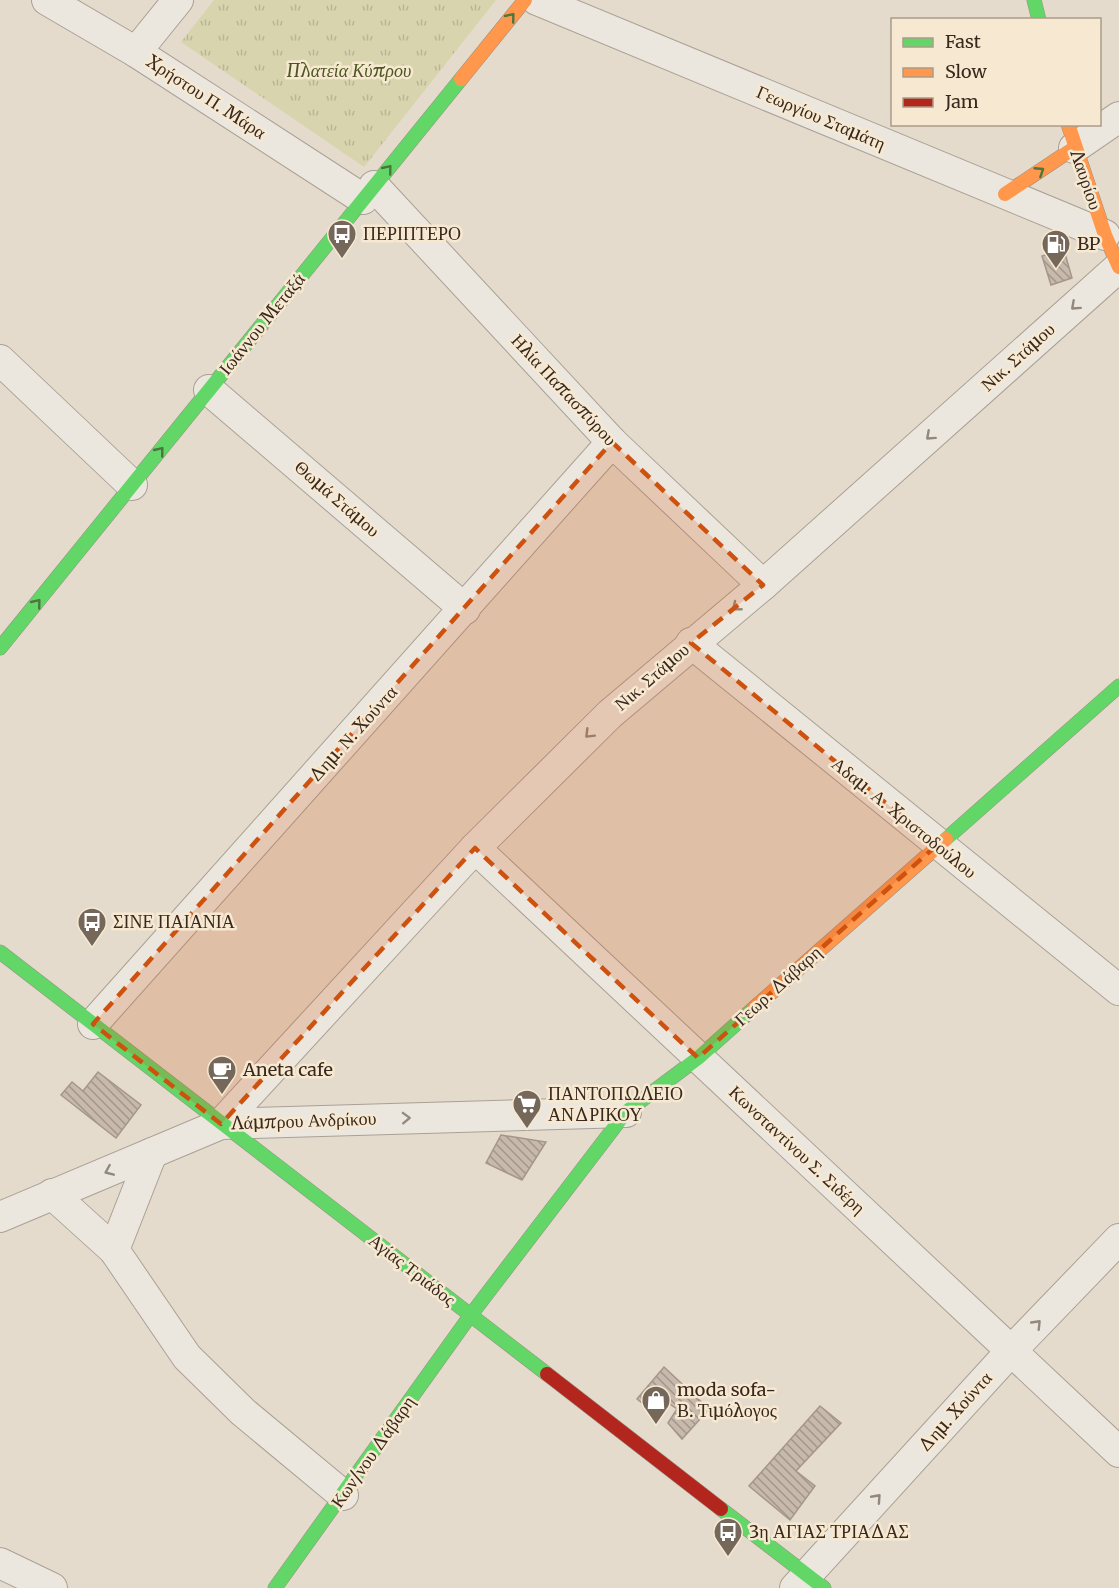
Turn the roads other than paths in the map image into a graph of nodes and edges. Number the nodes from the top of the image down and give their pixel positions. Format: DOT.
graph roads {
  1 [pos="46,0"];
  2 [pos="178,0"];
  3 [pos="525,0"];
  4 [pos="537,0"];
  5 [pos="1034,0"];
  6 [pos="1038,18"];
  7 [pos="136,52"];
  8 [pos="1119,117"];
  9 [pos="1101,124"];
  10 [pos="1096,126"];
  11 [pos="1071,136"];
  12 [pos="368,193"];
  13 [pos="1005,194"];
  14 [pos="1105,235"];
  15 [pos="1119,267"];
  16 [pos="0,360"];
  17 [pos="209,390"];
  18 [pos="612,442"];
  19 [pos="132,485"];
  20 [pos="763,585"];
  21 [pos="465,609"];
  22 [pos="691,643"];
  23 [pos="0,648"];
  24 [pos="1119,686"];
  25 [pos="937,845"];
  26 [pos="475,848"];
  27 [pos="0,952"];
  28 [pos="1119,990"];
  29 [pos="93,1024"];
  30 [pos="698,1058"];
  31 [pos="626,1112"];
  32 [pos="221,1124"];
  33 [pos="152,1153"];
  34 [pos="52,1194"];
  35 [pos="6,1206"];
  36 [pos="1119,1239"];
  37 [pos="114,1250"];
  38 [pos="470,1316"];
  39 [pos="1011,1351"];
  40 [pos="1119,1452"];
  41 [pos="343,1495"];
  42 [pos="0,1563"];
  43 [pos="809,1584"];
  44 [pos="51,1588"];
  45 [pos="275,1588"];
  1 -- 7 [label="street, Χρήστου Π. Μάρα"];
  2 -- 7 [label="street"];
  12 -- 3 [label="street, Ιωάννου Μεταξά, one-way"];
  4 -- 13 [label="street, Γεωργίου Σταμάτη"];
  5 -- 6 [label="street"];
  7 -- 12 [label="street, Χρήστου Π. Μάρα"];
  8 -- 9 [label="street"];
  10 -- 11 [label="street"];
  13 -- 11 [label="street, one-way"];
  11 -- 14 [label="street, Λαυρίου"];
  12 -- 17 [label="street, Ιωάννου Μεταξά"];
  12 -- 18 [label="street, Ηλία Παπασπύρου"];
  13 -- 14 [label="street, Γεωργίου Σταμάτη"];
  14 -- 15 [label="street, Λαυρίου"];
  15 -- 20 [label="street, Νικ. Στάμου, one-way"];
  16 -- 19 [label="street"];
  19 -- 17 [label="street, Ιωάννου Μεταξά, one-way"];
  17 -- 21 [label="street, Θωμά Στάμου"];
  18 -- 20 [label="street, Ηλία Παπασπύρου"];
  18 -- 21 [label="street, Δημ. Ν. Χούντα"];
  23 -- 19 [label="street, Ιωάννου Μεταξά, one-way"];
  20 -- 22 [label="street, Νικ. Στάμου, one-way"];
  21 -- 29 [label="street, Δημ. Ν. Χούντα"];
  22 -- 25 [label="street, Αδαμ. Α. Χριστοδούλου"];
  22 -- 26 [label="street, Νικ. Στάμου, one-way"];
  24 -- 25 [label="street, Γεωρ. Δάβαρη"];
  25 -- 28 [label="street, Αδαμ. Α. Χριστοδούλου"];
  25 -- 30 [label="street, Γεωρ. Δάβαρη"];
  26 -- 30 [label="street, Κωνσταντίνου Σ. Σιδέρη"];
  26 -- 32 [label="street, Νικ. Στάμου"];
  27 -- 29 [label="street, Αγίας Τριάδος"];
  29 -- 32 [label="street, Αγίας Τριάδος"];
  30 -- 31 [label="street, Γεωρ. Δάβαρη"];
  30 -- 39 [label="street, Κωνσταντίνου Σ. Σιδέρη"];
  32 -- 31 [label="street, Λάμπρου Ανδρίκου, one-way"];
  31 -- 38 [label="street, Γεωρ. Δάβαρη"];
  32 -- 33 [label="street, Λάμπρου Ανδρίκου"];
  32 -- 38 [label="street, Αγίας Τριάδος"];
  33 -- 34 [label="street, Λάμπρου Ανδρίκου, one-way"];
  33 -- 37 [label="street"];
  34 -- 35 [label="street, Λάμπρου Ανδρίκου"];
  34 -- 37 [label="street"];
  39 -- 36 [label="street, Δημ. Χούντα, one-way"];
  37 -- 41 [label="street"];
  38 -- 41 [label="street, Κων/νου Δάβαρη"];
  38 -- 43 [label="street, Αγίας Τριάδος"];
  39 -- 40 [label="street, Κωνσταντίνου Σ. Σιδέρη"];
  43 -- 39 [label="street, Δημ. Χούντα, one-way"];
  41 -- 45 [label="street, Κων/νου Δάβαρη"];
  42 -- 44 [label="street"];
}
